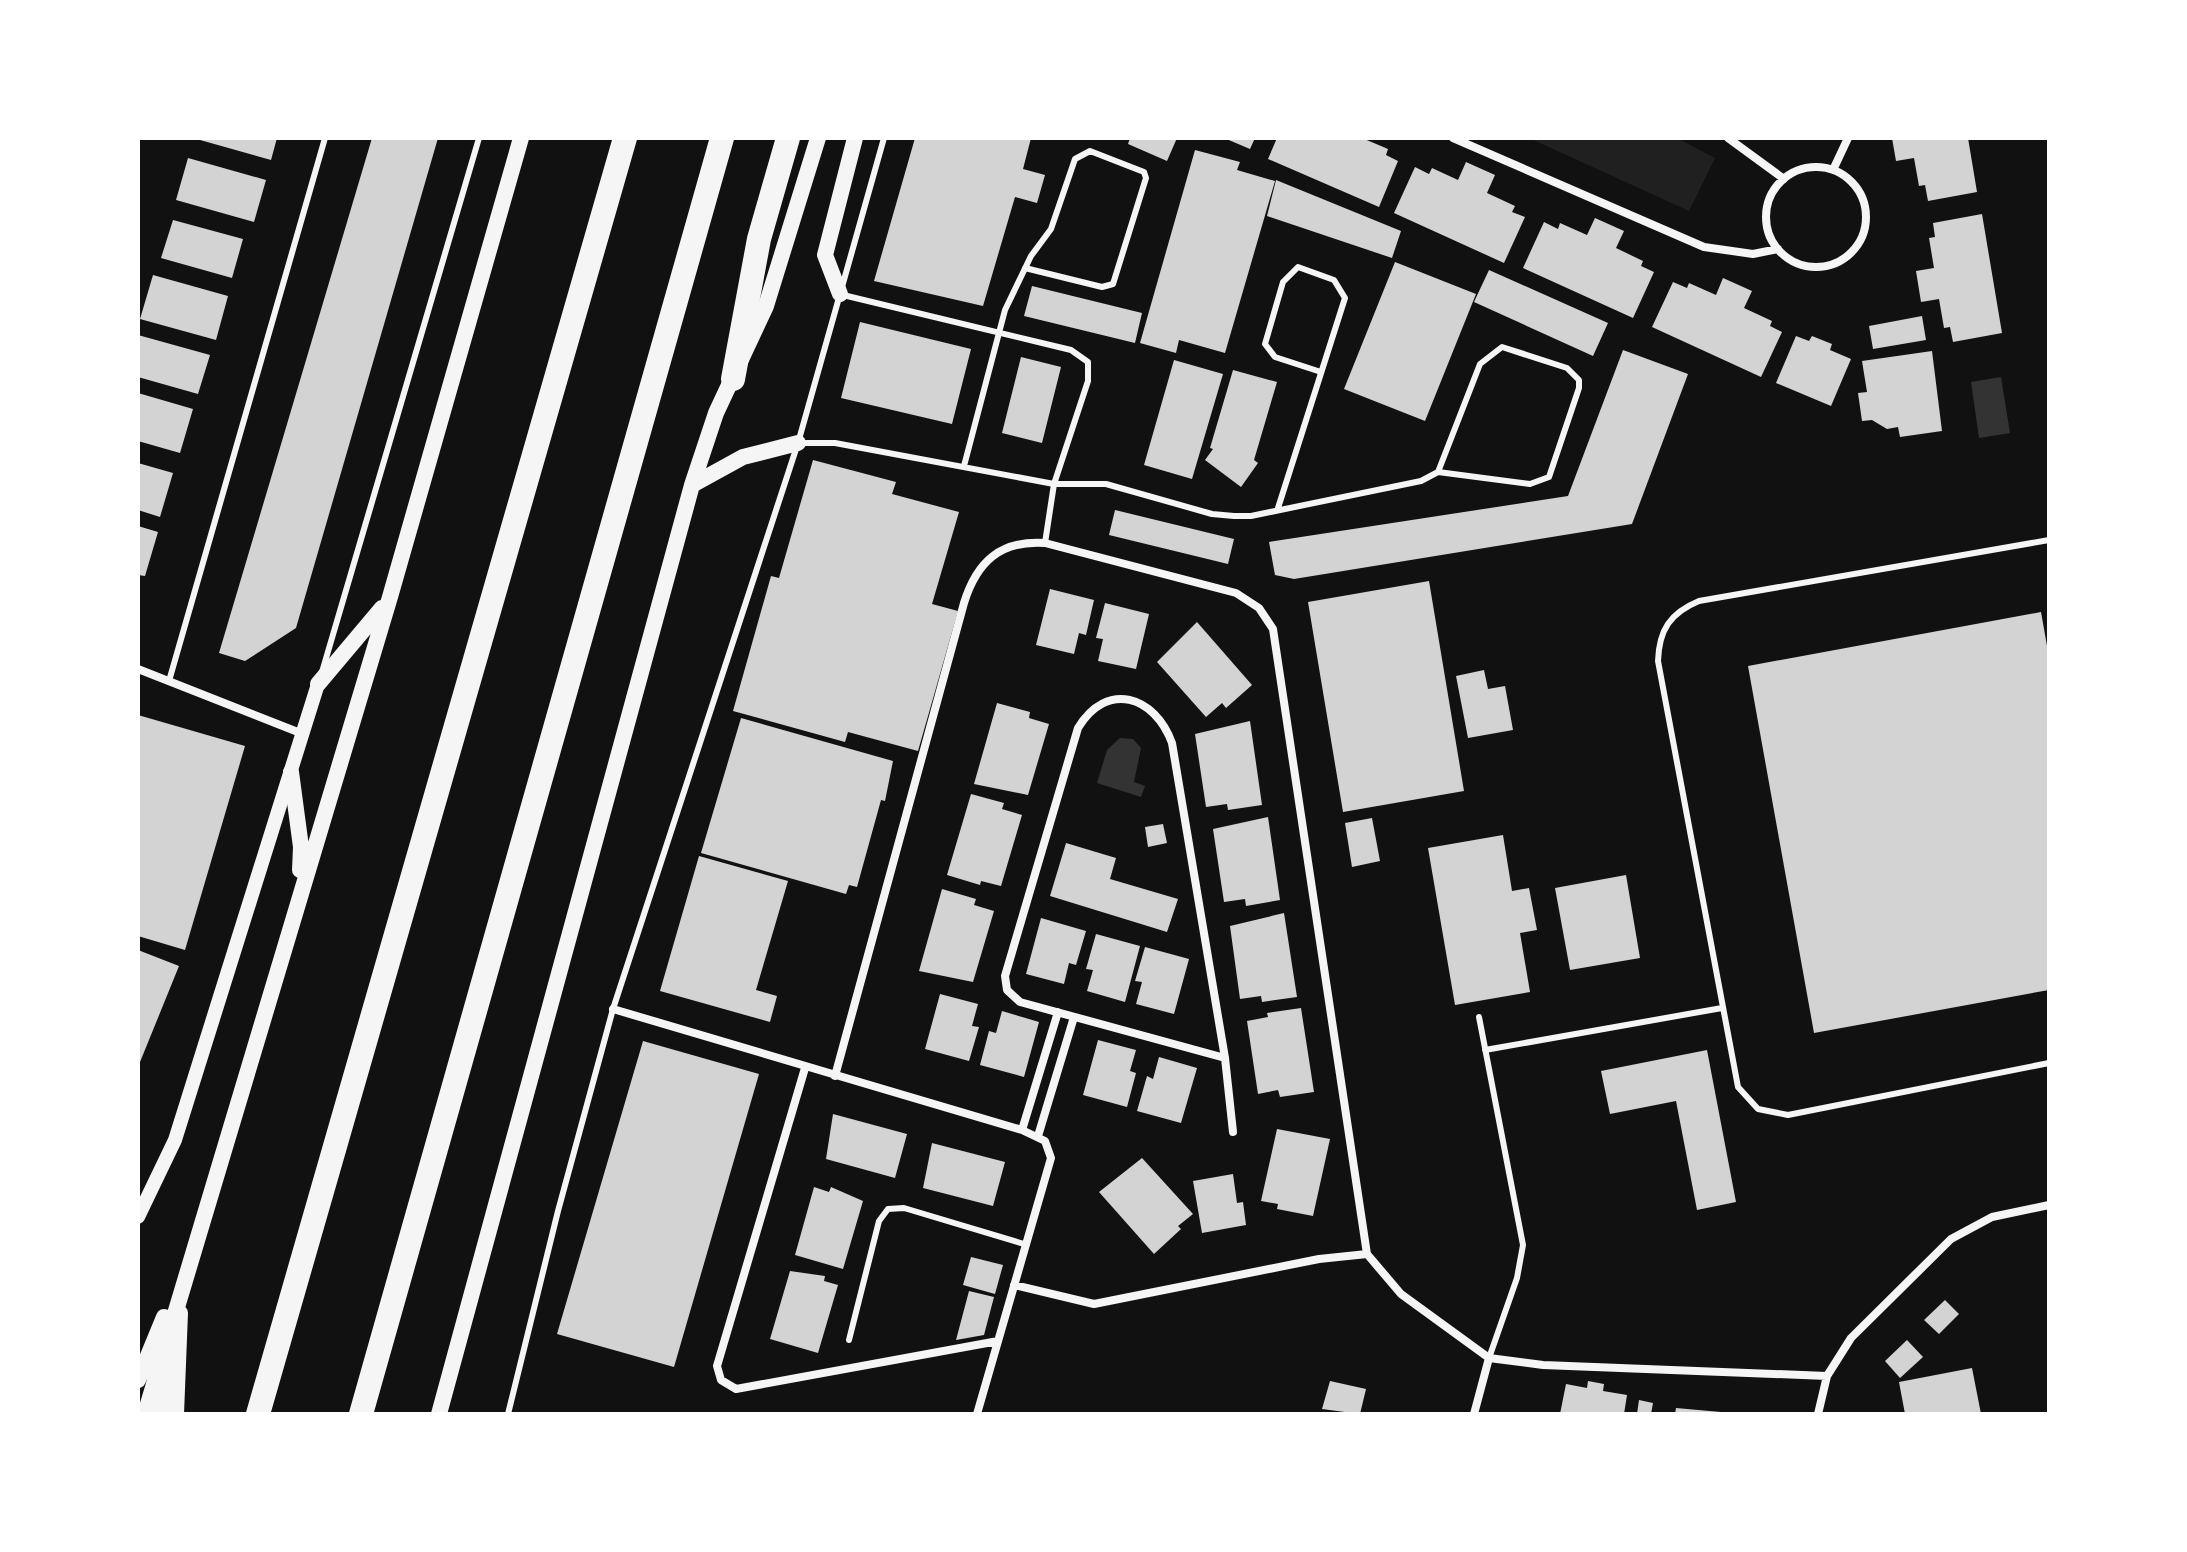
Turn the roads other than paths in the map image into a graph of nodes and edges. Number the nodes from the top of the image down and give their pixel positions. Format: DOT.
graph roads {
  1 [pos="325,138"];
  2 [pos="479,138"];
  3 [pos="521,138"];
  4 [pos="625,138"];
  5 [pos="722,138"];
  6 [pos="788,138"];
  7 [pos="818,138"];
  8 [pos="855,138"];
  9 [pos="884,138"];
  10 [pos="1453,138"];
  11 [pos="1728,138"];
  12 [pos="1848,138"];
  13 [pos="1833,170"];
  14 [pos="1784,179"];
  15 [pos="1778,249"];
  16 [pos="1025,268"];
  17 [pos="840,294"];
  18 [pos="998,333"];
  19 [pos="1321,372"];
  20 [pos="733,379"];
  21 [pos="798,443"];
  22 [pos="964,466"];
  23 [pos="1438,472"];
  24 [pos="1054,484"];
  25 [pos="692,485"];
  26 [pos="1278,508"];
  27 [pos="2049,540"];
  28 [pos="1045,543"];
  29 [pos="390,597"];
  30 [pos="138,669"];
  31 [pos="169,681"];
  32 [pos="318,684"];
  33 [pos="303,734"];
  34 [pos="291,772"];
  35 [pos="300,891"];
  36 [pos="1722,1008"];
  37 [pos="613,1009"];
  38 [pos="1058,1012"];
  39 [pos="1074,1017"];
  40 [pos="1479,1017"];
  41 [pos="1485,1050"];
  42 [pos="1225,1058"];
  43 [pos="2049,1063"];
  44 [pos="805,1068"];
  45 [pos="835,1076"];
  46 [pos="1022,1130"];
  47 [pos="1233,1132"];
  48 [pos="1038,1136"];
  49 [pos="2049,1205"];
  50 [pos="138,1217"];
  51 [pos="1024,1244"];
  52 [pos="1367,1254"];
  53 [pos="181,1283"];
  54 [pos="1014,1285"];
  55 [pos="849,1340"];
  56 [pos="998,1341"];
  57 [pos="1489,1358"];
  58 [pos="1827,1376"];
  59 [pos="138,1380"];
  60 [pos="145,1414"];
  61 [pos="161,1414"];
  62 [pos="176,1414"];
  63 [pos="258,1414"];
  64 [pos="361,1414"];
  65 [pos="439,1414"];
  66 [pos="508,1414"];
  67 [pos="977,1414"];
  68 [pos="1474,1414"];
  69 [pos="1818,1414"];
  1 -- 31 [label="lane"];
  2 -- 32 [label="lane"];
  3 -- 29 [label="main road"];
  4 -- 63 [label="highway"];
  5 -- 64 [label="highway"];
  6 -- 20 [label="highway"];
  7 -- 20 [label="main road"];
  8 -- 17 [label="main road"];
  9 -- 17 [label="lane"];
  10 -- 15 [label="street"];
  11 -- 14 [label="street"];
  12 -- 13 [label="street"];
  13 -- 14 [label="street"];
  13 -- 15 [label="street"];
  14 -- 15 [label="street"];
  16 -- 16 [label="lane"];
  16 -- 18 [label="lane"];
  17 -- 18 [label="lane"];
  17 -- 21 [label="lane"];
  18 -- 22 [label="lane"];
  18 -- 24 [label="lane"];
  19 -- 19 [label="lane"];
  19 -- 26 [label="lane"];
  20 -- 25 [label="main road"];
  21 -- 22 [label="lane"];
  21 -- 25 [label="main road"];
  21 -- 37 [label="lane"];
  22 -- 24 [label="lane"];
  23 -- 23 [label="lane"];
  23 -- 26 [label="lane"];
  24 -- 26 [label="lane"];
  24 -- 28 [label="lane"];
  25 -- 65 [label="main road"];
  27 -- 36 [label="lane"];
  28 -- 45 [label="street"];
  28 -- 52 [label="street"];
  29 -- 32 [label="main road"];
  29 -- 35 [label="main road"];
  30 -- 31 [label="street"];
  31 -- 33 [label="street"];
  32 -- 33 [label="street"];
  33 -- 34 [label="street"];
  34 -- 35 [label="main road"];
  34 -- 50 [label="street"];
  35 -- 53 [label="main road"];
  36 -- 41 [label="lane"];
  36 -- 43 [label="lane"];
  37 -- 44 [label="street"];
  37 -- 66 [label="lane"];
  38 -- 39 [label="street"];
  38 -- 42 [label="street"];
  38 -- 46 [label="street"];
  39 -- 42 [label="street"];
  39 -- 48 [label="street"];
  40 -- 41 [label="lane"];
  41 -- 57 [label="lane"];
  42 -- 47 [label="street"];
  44 -- 45 [label="street"];
  44 -- 56 [label="street"];
  45 -- 46 [label="street"];
  46 -- 48 [label="street"];
  48 -- 51 [label="street"];
  49 -- 58 [label="street"];
  51 -- 54 [label="street"];
  51 -- 55 [label="lane"];
  52 -- 54 [label="street"];
  52 -- 57 [label="street"];
  53 -- 59 [label="main road"];
  53 -- 60 [label="main road"];
  53 -- 61 [label="main road"];
  53 -- 62 [label="main road"];
  54 -- 56 [label="street"];
  56 -- 67 [label="street"];
  57 -- 58 [label="street"];
  57 -- 68 [label="street"];
  58 -- 69 [label="street"];
}
